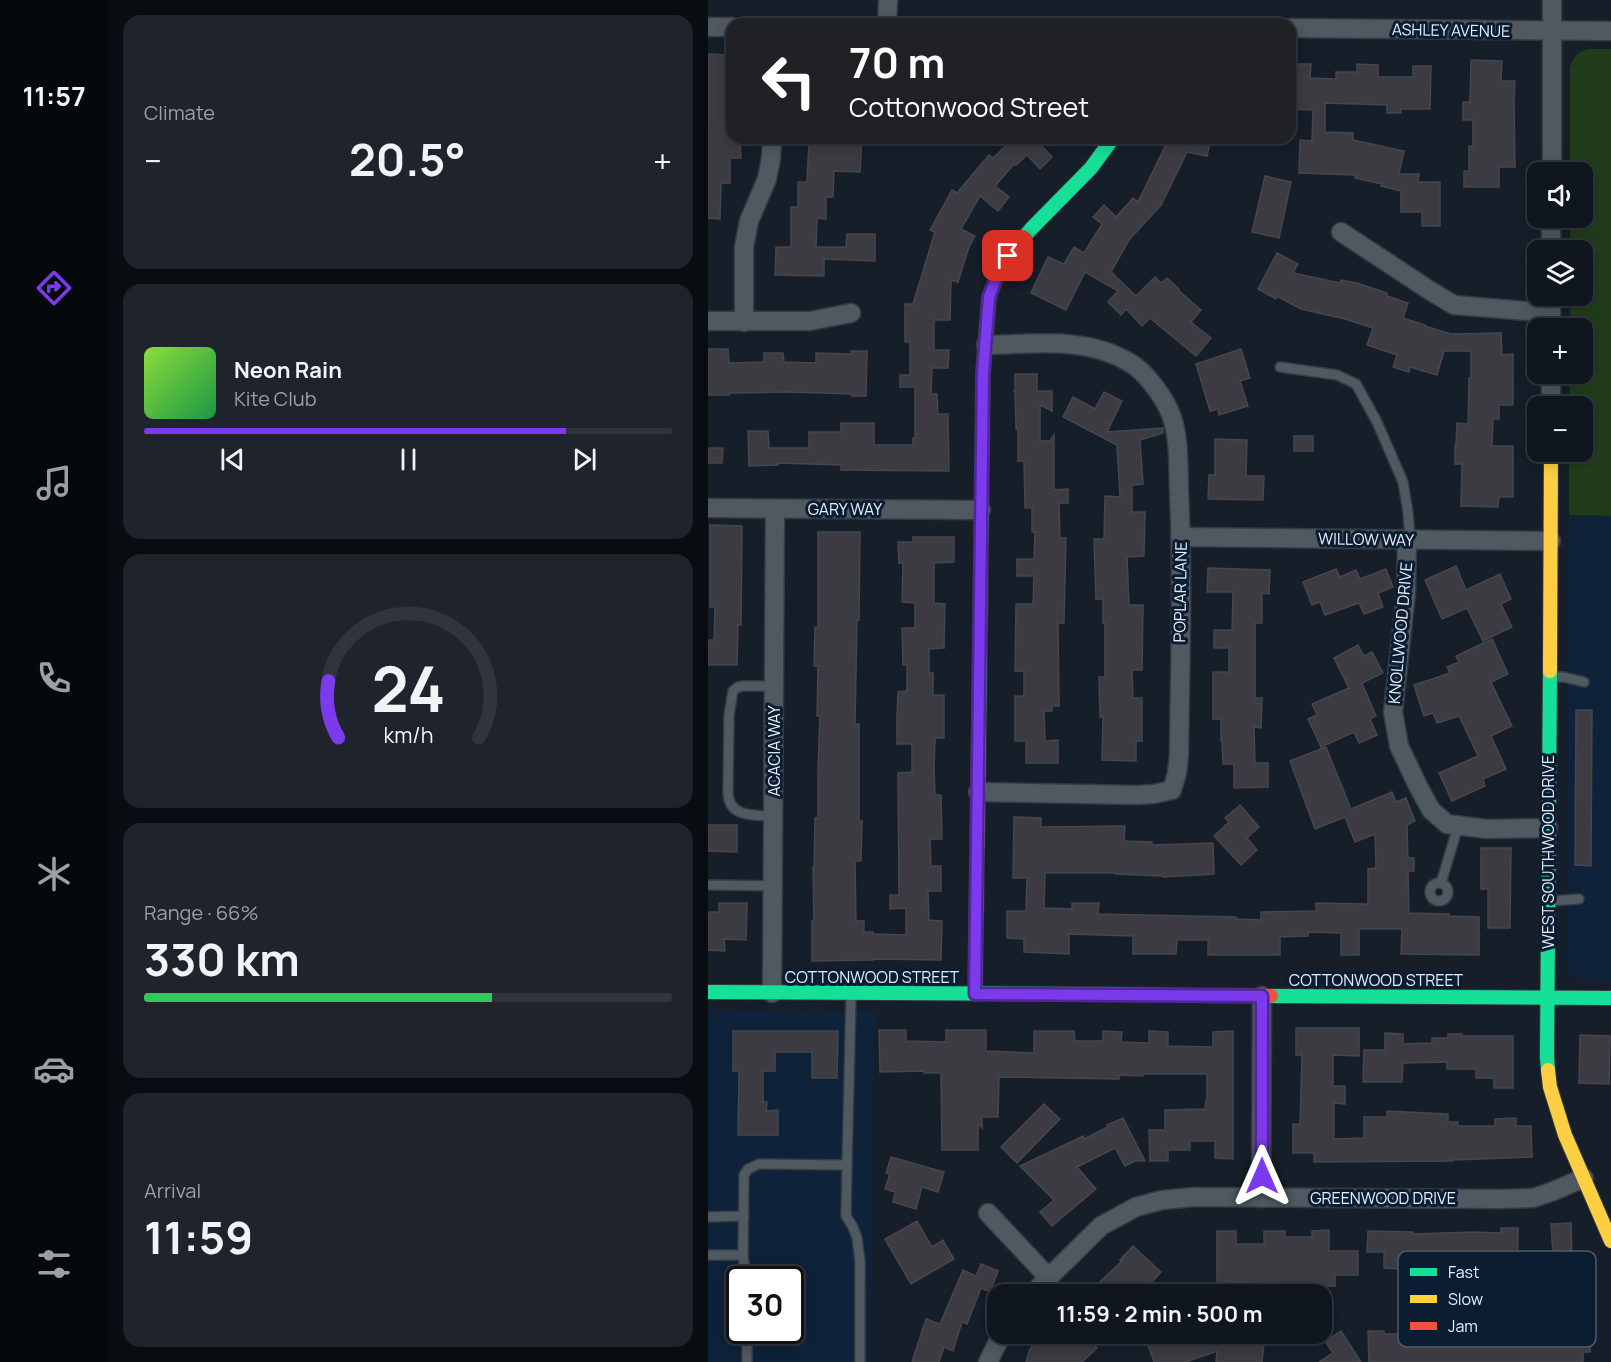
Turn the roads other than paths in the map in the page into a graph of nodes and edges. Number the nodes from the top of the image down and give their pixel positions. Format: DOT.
graph roads {
  1 [pos="888,0"];
  2 [pos="1552,0"];
  3 [pos="887,18"];
  4 [pos="708,27"];
  5 [pos="726,27"];
  6 [pos="1296,28"];
  7 [pos="1552,30"];
  8 [pos="1611,31"];
  9 [pos="772,144"];
  10 [pos="1109,144"];
  11 [pos="1552,162"];
  12 [pos="1341,232"];
  13 [pos="1551,312"];
  14 [pos="851,313"];
  15 [pos="708,321"];
  16 [pos="744,322"];
  17 [pos="986,345"];
  18 [pos="1280,367"];
  19 [pos="1551,462"];
  20 [pos="708,508"];
  21 [pos="776,509"];
  22 [pos="981,510"];
  23 [pos="1181,537"];
  24 [pos="1408,540"];
  25 [pos="1551,541"];
  26 [pos="1549,677"];
  27 [pos="1584,682"];
  28 [pos="774,686"];
  29 [pos="978,792"];
  30 [pos="774,816"];
  31 [pos="1458,826"];
  32 [pos="1548,828"];
  33 [pos="1441,883"];
  34 [pos="708,885"];
  35 [pos="774,886"];
  36 [pos="1579,899"];
  37 [pos="1549,901"];
  38 [pos="708,992"];
  39 [pos="772,993"];
  40 [pos="851,993"];
  41 [pos="975,994"];
  42 [pos="1262,996"];
  43 [pos="1547,998"];
  44 [pos="1611,998"];
  45 [pos="847,1164"];
  46 [pos="1584,1178"];
  47 [pos="1262,1198"];
  48 [pos="988,1213"];
  49 [pos="744,1216"];
  50 [pos="708,1217"];
  51 [pos="1611,1241"];
  52 [pos="708,1255"];
  53 [pos="743,1255"];
  54 [pos="744,1266"];
  55 [pos="1049,1278"];
  56 [pos="1043,1284"];
  57 [pos="747,1344"];
  58 [pos="997,1344"];
  59 [pos="747,1362"];
  60 [pos="860,1362"];
  61 [pos="988,1362"];
  1 -- 3 [label="street"];
  2 -- 7 [label="street"];
  4 -- 5 [label="street"];
  6 -- 7 [label="street, ASHLEY AVENUE"];
  7 -- 8 [label="street, ASHLEY AVENUE"];
  7 -- 11 [label="street"];
  9 -- 16 [label="street"];
  10 -- 17 [label="street"];
  12 -- 13 [label="street"];
  14 -- 16 [label="street"];
  15 -- 16 [label="street"];
  17 -- 22 [label="street"];
  17 -- 23 [label="street, POPLAR LANE"];
  18 -- 24 [label="lane"];
  19 -- 25 [label="street, WEST SOUTHWOOD DRIVE"];
  20 -- 21 [label="street, GARY WAY"];
  21 -- 22 [label="street, GARY WAY"];
  21 -- 28 [label="street, ACACIA WAY"];
  22 -- 29 [label="street"];
  23 -- 24 [label="street, WILLOW WAY"];
  23 -- 29 [label="street, POPLAR LANE"];
  24 -- 25 [label="street, WILLOW WAY"];
  24 -- 31 [label="street, KNOLLWOOD DRIVE"];
  25 -- 26 [label="street, WEST SOUTHWOOD DRIVE"];
  26 -- 27 [label="lane"];
  26 -- 32 [label="street, WEST SOUTHWOOD DRIVE"];
  28 -- 30 [label="street, ACACIA WAY"];
  28 -- 30 [label="lane"];
  29 -- 41 [label="street"];
  30 -- 35 [label="street, ACACIA WAY"];
  31 -- 32 [label="street, KNOLLWOOD DRIVE"];
  31 -- 33 [label="lane"];
  32 -- 37 [label="street, WEST SOUTHWOOD DRIVE"];
  34 -- 35 [label="lane"];
  35 -- 39 [label="street, ACACIA WAY"];
  36 -- 37 [label="lane"];
  37 -- 43 [label="street, WEST SOUTHWOOD DRIVE"];
  38 -- 39 [label="street, COTTONWOOD STREET"];
  39 -- 40 [label="street, COTTONWOOD STREET"];
  40 -- 41 [label="street, COTTONWOOD STREET"];
  40 -- 45 [label="lane"];
  41 -- 42 [label="street, COTTONWOOD STREET"];
  42 -- 43 [label="street, COTTONWOOD STREET"];
  42 -- 47 [label="street"];
  43 -- 44 [label="street, COTTONWOOD STREET"];
  43 -- 46 [label="street, WEST SOUTHWOOD DRIVE"];
  45 -- 49 [label="lane"];
  45 -- 60 [label="lane"];
  46 -- 47 [label="street, GREENWOOD DRIVE"];
  46 -- 51 [label="street, WEST SOUTHWOOD DRIVE"];
  47 -- 55 [label="street, GREENWOOD DRIVE"];
  48 -- 55 [label="street"];
  49 -- 50 [label="lane"];
  49 -- 53 [label="lane"];
  52 -- 53 [label="lane"];
  53 -- 54 [label="lane"];
  55 -- 56 [label="street, GREENWOOD DRIVE"];
  57 -- 59 [label="lane"];
  58 -- 61 [label="street"];
}
